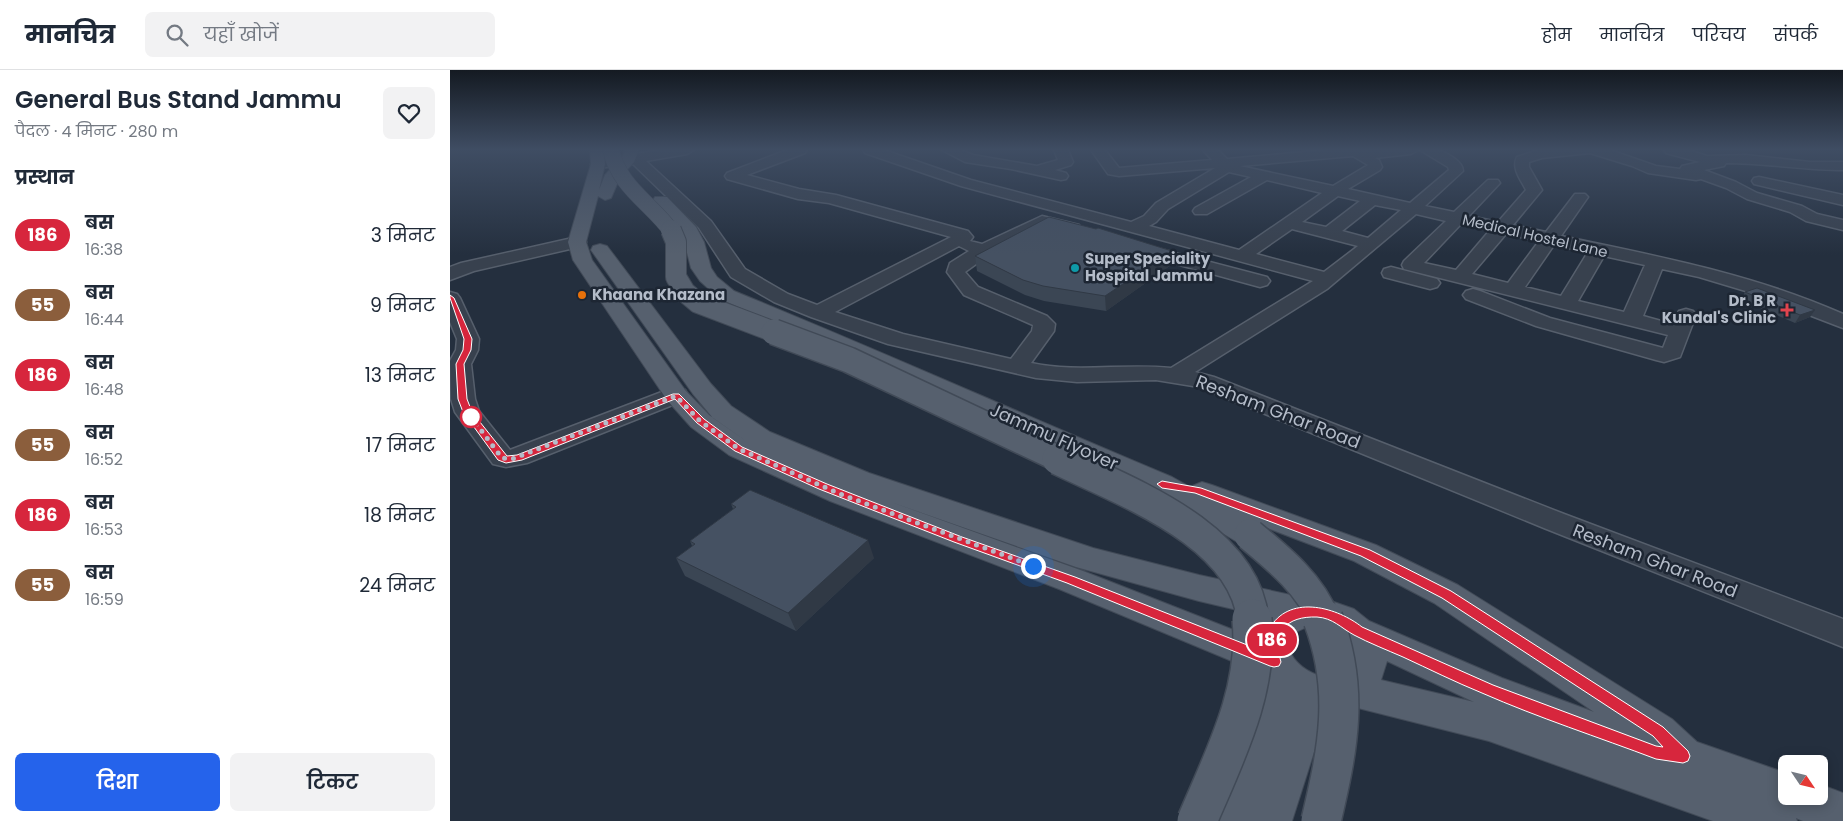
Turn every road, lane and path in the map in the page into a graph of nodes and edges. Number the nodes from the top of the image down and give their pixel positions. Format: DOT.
graph roads {
  1 [pos="604,185"];
  2 [pos="609,185"];
  3 [pos="628,185"];
  4 [pos="644,185"];
  5 [pos="663,185"];
  6 [pos="765,185"];
  7 [pos="972,185"];
  8 [pos="1134,185"];
  9 [pos="1195,185"];
  10 [pos="1248,185"];
  11 [pos="1307,185"];
  12 [pos="1345,185"];
  13 [pos="1475,185"];
  14 [pos="1483,185"];
  15 [pos="1508,185"];
  16 [pos="1531,185"];
  17 [pos="1733,185"];
  18 [pos="1779,185"];
  19 [pos="1125,186"];
  20 [pos="1534,190"];
  21 [pos="1335,191"];
  22 [pos="1580,197"];
  23 [pos="1373,199"];
  24 [pos="1843,200"];
  25 [pos="1412,208"];
  26 [pos="1201,211"];
  27 [pos="1458,218"];
  28 [pos="1288,224"];
  29 [pos="1561,224"];
  30 [pos="1843,225"];
  31 [pos="1502,228"];
  32 [pos="1579,228"];
  33 [pos="1329,233"];
  34 [pos="1093,235"];
  35 [pos="1131,237"];
  36 [pos="1550,239"];
  37 [pos="577,242"];
  38 [pos="957,242"];
  39 [pos="984,250"];
  40 [pos="1598,250"];
  41 [pos="1242,256"];
  42 [pos="1378,257"];
  43 [pos="1655,262"];
  44 [pos="1411,265"];
  45 [pos="450,274"];
  46 [pos="1460,277"];
  47 [pos="1328,279"];
  48 [pos="1260,281"];
  49 [pos="1513,290"];
  50 [pos="450,298"];
  51 [pos="1566,304"];
  52 [pos="818,312"];
  53 [pos="1631,320"];
  54 [pos="1843,322"];
  55 [pos="455,365"];
  56 [pos="1017,367"];
  57 [pos="1175,374"];
  58 [pos="676,396"];
  59 [pos="1162,484"];
  60 [pos="1305,612"];
  61 [pos="1357,631"];
  62 [pos="1843,633"];
  63 [pos="1279,668"];
  64 [pos="1339,691"];
  65 [pos="1683,756"];
  66 [pos="1778,791"];
  67 [pos="1816,805"];
  68 [pos="1843,815"];
  69 [pos="1197,821"];
  70 [pos="1227,821"];
  71 [pos="1270,821"];
  72 [pos="1321,821"];
  73 [pos="1775,821"];
  1 -- 37 [label="main road"];
  2 -- 60 [label="main road"];
  3 -- 69 [label="main road, Jammu Flyover, bridge"];
  4 -- 59 [label="main road, Jammu Flyover"];
  5 -- 52 [label="street, Resham Ghar Road"];
  6 -- 38 [label="street"];
  7 -- 35 [label="street"];
  8 -- 19 [label="street"];
  9 -- 35 [label="street"];
  10 -- 26 [label="street"];
  11 -- 21 [label="street, Medical Hostel Lane"];
  12 -- 21 [label="street"];
  13 -- 25 [label="street"];
  14 -- 27 [label="street"];
  15 -- 20 [label="street"];
  16 -- 20 [label="street"];
  17 -- 30 [label="street"];
  18 -- 24 [label="street"];
  20 -- 31 [label="street"];
  21 -- 23 [label="street, Medical Hostel Lane"];
  21 -- 28 [label="street"];
  22 -- 29 [label="street"];
  23 -- 25 [label="street, Medical Hostel Lane"];
  23 -- 33 [label="street"];
  25 -- 27 [label="street, Medical Hostel Lane"];
  25 -- 42 [label="street"];
  27 -- 31 [label="street, Medical Hostel Lane"];
  27 -- 44 [label="street"];
  28 -- 33 [label="street"];
  28 -- 41 [label="street"];
  29 -- 32 [label="street"];
  29 -- 36 [label="street"];
  31 -- 36 [label="street, Medical Hostel Lane"];
  31 -- 46 [label="street"];
  33 -- 42 [label="street"];
  34 -- 39 [label="street"];
  35 -- 41 [label="street"];
  35 -- 48 [label="street"];
  36 -- 40 [label="street, Medical Hostel Lane"];
  36 -- 49 [label="street"];
  37 -- 45 [label="street"];
  37 -- 58 [label="main road"];
  38 -- 39 [label="street"];
  38 -- 52 [label="street"];
  39 -- 56 [label="street"];
  40 -- 43 [label="street, Medical Hostel Lane"];
  40 -- 51 [label="street"];
  41 -- 47 [label="street"];
  42 -- 44 [label="street"];
  42 -- 47 [label="street"];
  42 -- 53 [label="street"];
  43 -- 53 [label="street"];
  43 -- 54 [label="street, Medical Hostel Lane"];
  44 -- 46 [label="street"];
  46 -- 49 [label="street"];
  47 -- 57 [label="street"];
  49 -- 51 [label="street"];
  50 -- 55 [label="street"];
  51 -- 53 [label="street"];
  52 -- 56 [label="street, Resham Ghar Road"];
  55 -- 58 [label="street"];
  56 -- 57 [label="street, Resham Ghar Road"];
  57 -- 62 [label="street, Resham Ghar Road"];
  58 -- 63 [label="main road"];
  59 -- 65 [label="main road"];
  59 -- 72 [label="main road, Jammu Flyover, bridge"];
  60 -- 61 [label="main road"];
  60 -- 63 [label="main road"];
  61 -- 64 [label="main road"];
  61 -- 65 [label="main road"];
  63 -- 64 [label="main road"];
  63 -- 70 [label="main road"];
  64 -- 71 [label="main road"];
  64 -- 73 [label="main road"];
  65 -- 66 [label="main road"];
  67 -- 68 [label="main road"];
}
